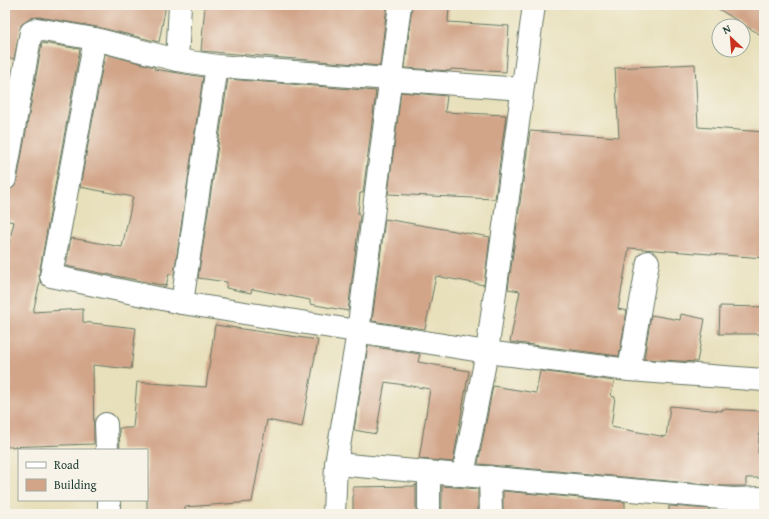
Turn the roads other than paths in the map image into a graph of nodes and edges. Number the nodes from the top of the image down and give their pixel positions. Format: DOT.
graph roads {
  1 [pos="180,5"];
  2 [pos="400,5"];
  3 [pos="534,5"];
  4 [pos="95,39"];
  5 [pos="177,60"];
  6 [pos="217,66"];
  7 [pos="392,80"];
  8 [pos="522,89"];
  9 [pos="5,179"];
  10 [pos="648,262"];
  11 [pos="182,303"];
  12 [pos="358,332"];
  13 [pos="487,352"];
  14 [pos="629,370"];
  15 [pos="764,380"];
  16 [pos="106,424"];
  17 [pos="107,449"];
  18 [pos="336,464"];
  19 [pos="429,473"];
  20 [pos="462,475"];
  21 [pos="490,477"];
  22 [pos="764,498"];
  23 [pos="109,501"];
  24 [pos="734,507"];
  25 [pos="109,514"];
  26 [pos="334,514"];
  27 [pos="429,514"];
  28 [pos="491,514"];
  1 -- 5 [label="street"];
  2 -- 7 [label="street"];
  3 -- 8 [label="street"];
  4 -- 5 [label="street"];
  4 -- 9 [label="street"];
  4 -- 11 [label="street"];
  5 -- 6 [label="street"];
  6 -- 7 [label="street"];
  6 -- 11 [label="street"];
  7 -- 8 [label="street"];
  7 -- 12 [label="street"];
  8 -- 13 [label="street"];
  10 -- 14 [label="street"];
  11 -- 12 [label="street"];
  12 -- 13 [label="street"];
  12 -- 18 [label="street"];
  13 -- 14 [label="street"];
  13 -- 20 [label="street"];
  14 -- 15 [label="street"];
  16 -- 17 [label="street"];
  18 -- 19 [label="street"];
  18 -- 26 [label="street"];
  19 -- 20 [label="street"];
  19 -- 27 [label="street"];
  20 -- 21 [label="street"];
  21 -- 24 [label="street"];
  21 -- 28 [label="street"];
  22 -- 24 [label="street"];
  23 -- 25 [label="street"];
}
